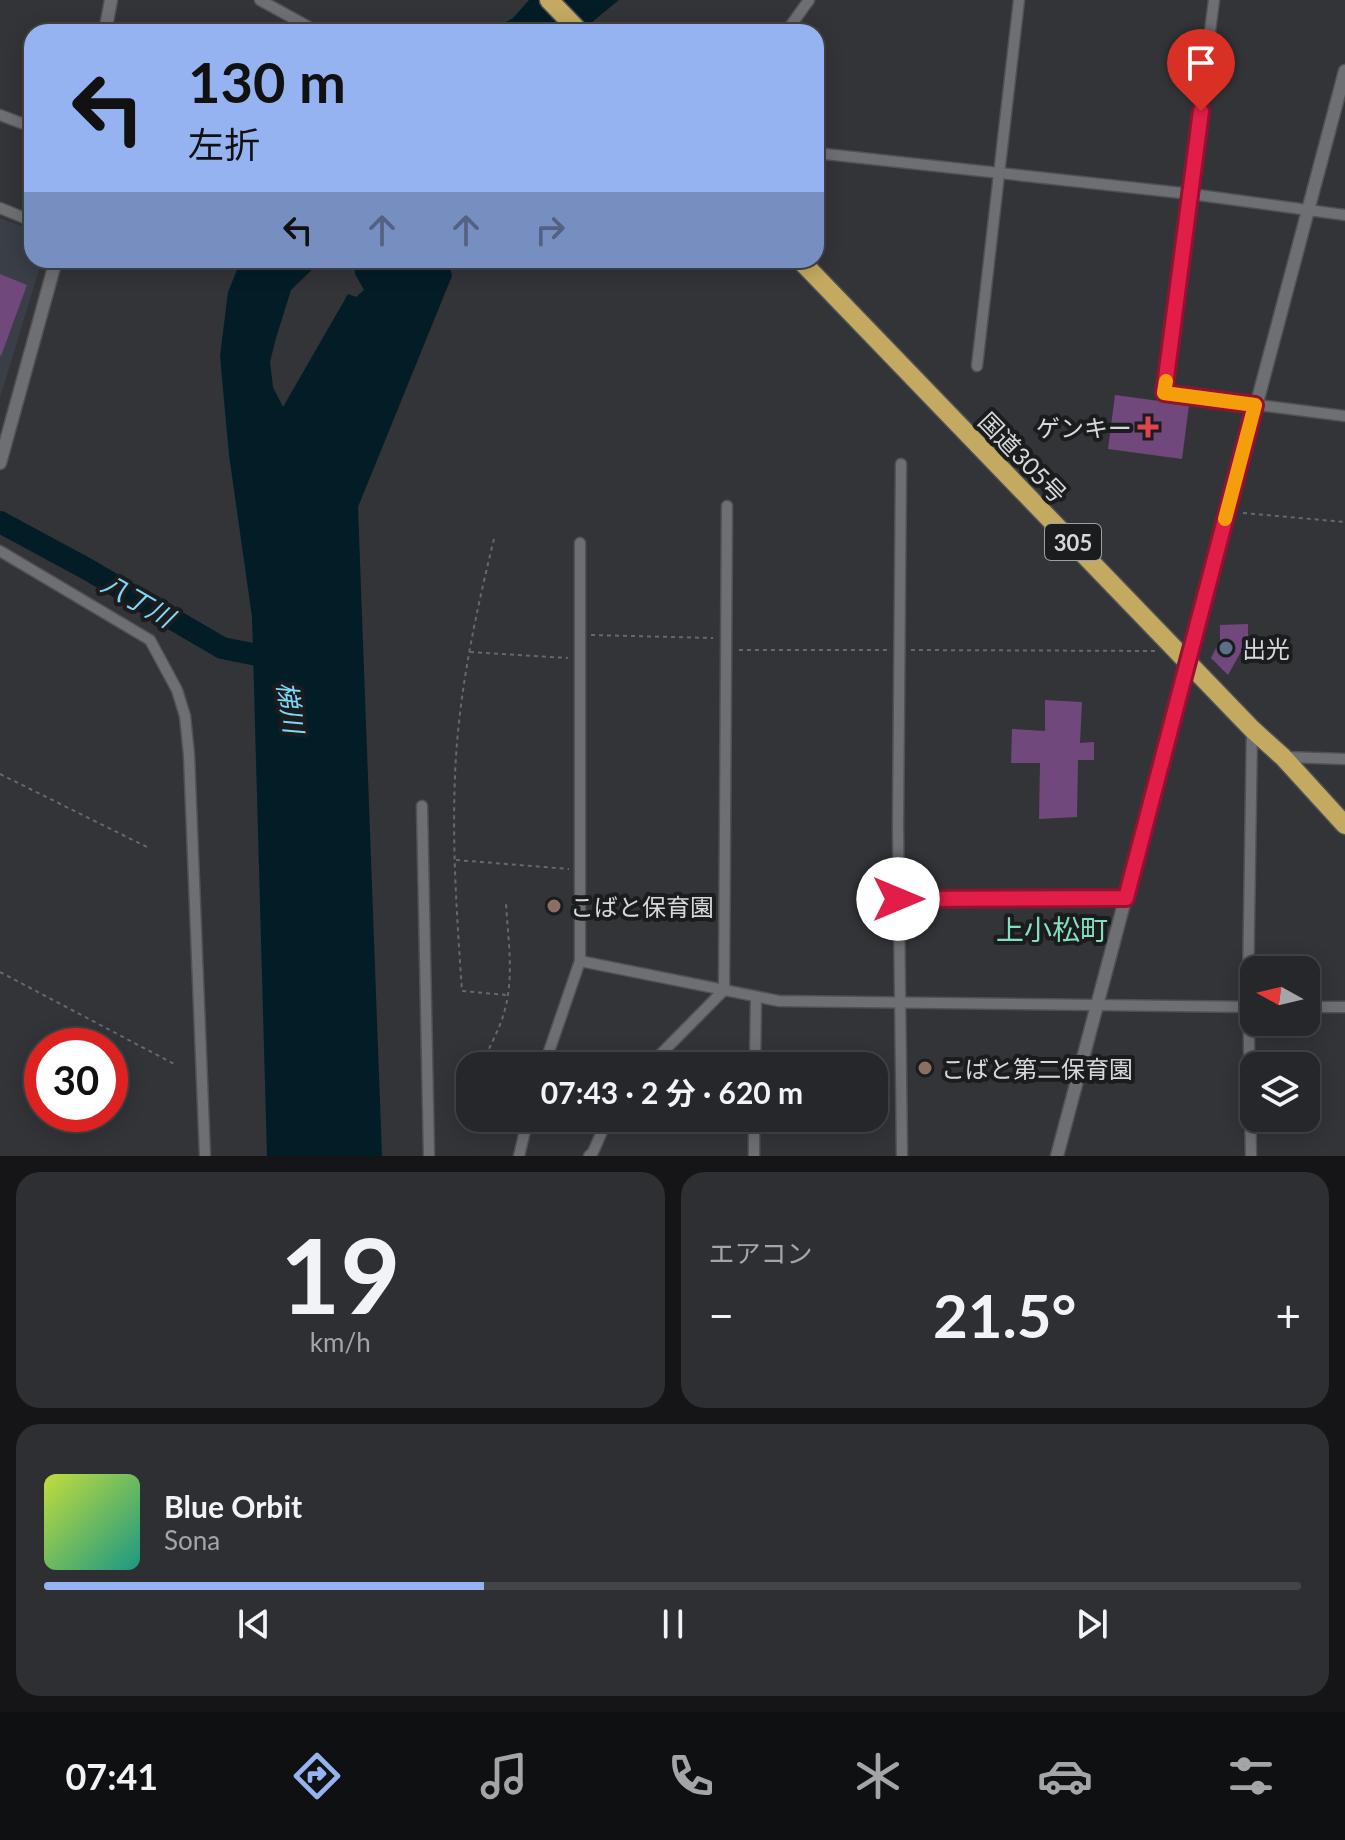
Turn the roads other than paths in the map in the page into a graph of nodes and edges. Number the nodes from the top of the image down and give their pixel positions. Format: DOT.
graph roads {
  1 [pos="111,0"];
  2 [pos="260,0"];
  3 [pos="549,0"];
  4 [pos="809,0"];
  5 [pos="1019,0"];
  6 [pos="1214,0"];
  7 [pos="106,24"];
  8 [pos="304,24"];
  9 [pos="572,24"];
  10 [pos="792,24"];
  11 [pos="1345,71"];
  12 [pos="0,115"];
  13 [pos="24,124"];
  14 [pos="824,154"];
  15 [pos="997,175"];
  16 [pos="1191,194"];
  17 [pos="0,208"];
  18 [pos="1308,210"];
  19 [pos="1345,215"];
  20 [pos="24,218"];
  21 [pos="54,268"];
  22 [pos="808,268"];
  23 [pos="977,366"];
  24 [pos="1255,405"];
  25 [pos="1345,416"];
  26 [pos="0,463"];
  27 [pos="901,464"];
  28 [pos="727,506"];
  29 [pos="580,543"];
  30 [pos="0,551"];
  31 [pos="1188,663"];
  32 [pos="1252,729"];
  33 [pos="1283,757"];
  34 [pos="1345,759"];
  35 [pos="422,806"];
  36 [pos="1345,825"];
  37 [pos="1126,898"];
  38 [pos="898,899"];
  39 [pos="1251,956"];
  40 [pos="580,961"];
  41 [pos="724,990"];
  42 [pos="756,999"];
  43 [pos="899,1003"];
  44 [pos="1097,1006"];
  45 [pos="1240,1007"];
  46 [pos="1320,1007"];
  47 [pos="1345,1007"];
  48 [pos="1251,1036"];
  49 [pos="549,1052"];
  50 [pos="663,1052"];
  51 [pos="755,1052"];
  52 [pos="525,1132"];
  53 [pos="602,1132"];
  54 [pos="754,1132"];
  55 [pos="205,1156"];
  56 [pos="429,1156"];
  57 [pos="519,1156"];
  58 [pos="589,1156"];
  59 [pos="754,1156"];
  60 [pos="902,1156"];
  61 [pos="1057,1156"];
  62 [pos="1251,1156"];
  1 -- 7 [label="street"];
  2 -- 8 [label="street"];
  3 -- 9 [label="highway"];
  4 -- 10 [label="street"];
  5 -- 15 [label="street"];
  6 -- 16 [label="street"];
  11 -- 18 [label="street"];
  12 -- 13 [label="street"];
  14 -- 15 [label="street"];
  15 -- 16 [label="street"];
  15 -- 23 [label="street"];
  16 -- 18 [label="street"];
  16 -- 24 [label="street"];
  17 -- 20 [label="street"];
  18 -- 19 [label="street"];
  18 -- 24 [label="street"];
  21 -- 26 [label="street"];
  22 -- 31 [label="highway, 国道305号 / 305"];
  24 -- 25 [label="street"];
  24 -- 31 [label="street"];
  27 -- 38 [label="street"];
  28 -- 41 [label="street"];
  29 -- 40 [label="street"];
  30 -- 55 [label="street"];
  31 -- 32 [label="highway, 国道305号 / 305"];
  31 -- 37 [label="street"];
  32 -- 33 [label="highway, 国道305号 / 305"];
  32 -- 39 [label="street"];
  33 -- 34 [label="street"];
  33 -- 36 [label="highway, 国道305号 / 305"];
  35 -- 56 [label="street"];
  37 -- 38 [label="street"];
  37 -- 44 [label="street"];
  38 -- 43 [label="street"];
  40 -- 41 [label="street"];
  40 -- 49 [label="street"];
  41 -- 42 [label="street"];
  41 -- 50 [label="street"];
  42 -- 43 [label="street"];
  42 -- 51 [label="street"];
  43 -- 44 [label="street"];
  43 -- 60 [label="street"];
  44 -- 45 [label="street"];
  44 -- 61 [label="street"];
  46 -- 47 [label="street"];
  48 -- 62 [label="street"];
  52 -- 57 [label="street"];
  53 -- 58 [label="street"];
  54 -- 59 [label="street"];
}
